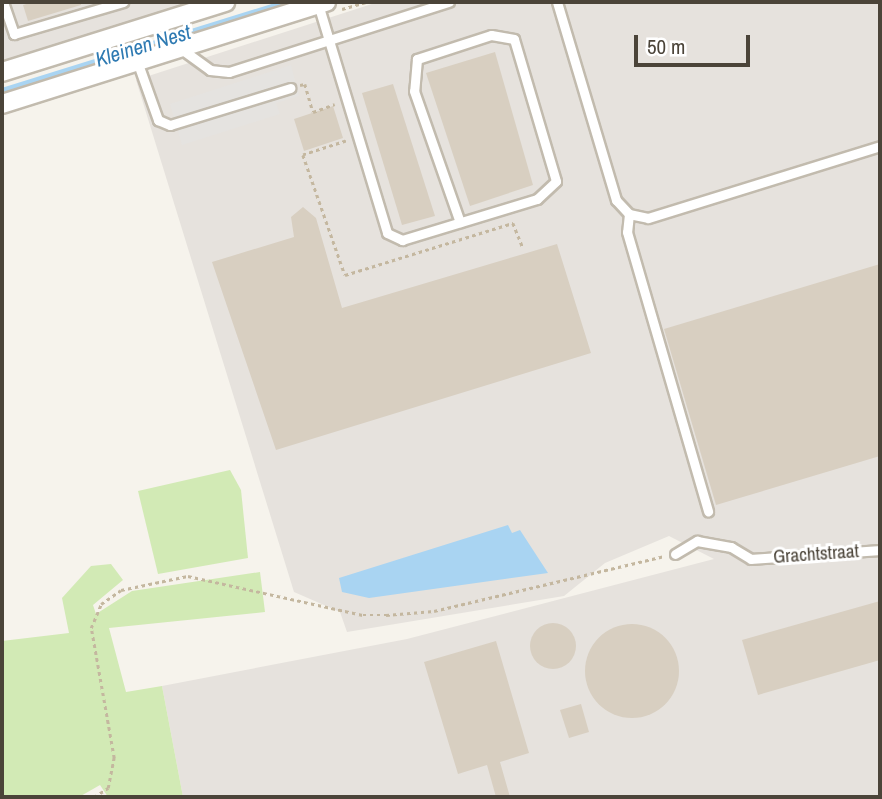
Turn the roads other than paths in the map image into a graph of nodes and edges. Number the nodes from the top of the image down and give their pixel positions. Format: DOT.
graph roads {
  1 [pos="3,2"];
  2 [pos="123,2"];
  3 [pos="225,2"];
  4 [pos="449,2"];
  5 [pos="557,2"];
  6 [pos="322,3"];
  7 [pos="330,41"];
  8 [pos="178,47"];
  9 [pos="136,61"];
  10 [pos="2,72"];
  11 [pos="290,88"];
  12 [pos="2,104"];
  13 [pos="880,146"];
  14 [pos="629,214"];
  15 [pos="460,222"];
  16 [pos="708,511"];
  17 [pos="880,550"];
  18 [pos="675,554"];
  1 -- 2 [label="lane"];
  3 -- 10 [label="street"];
  4 -- 7 [label="lane"];
  5 -- 14 [label="lane"];
  6 -- 7 [label="lane"];
  6 -- 8 [label="street"];
  7 -- 8 [label="lane"];
  7 -- 15 [label="lane"];
  8 -- 9 [label="street"];
  9 -- 11 [label="lane"];
  9 -- 12 [label="street"];
  13 -- 14 [label="lane"];
  14 -- 16 [label="lane"];
  15 -- 15 [label="lane"];
  17 -- 18 [label="lane, Grachtstraat"];
}
